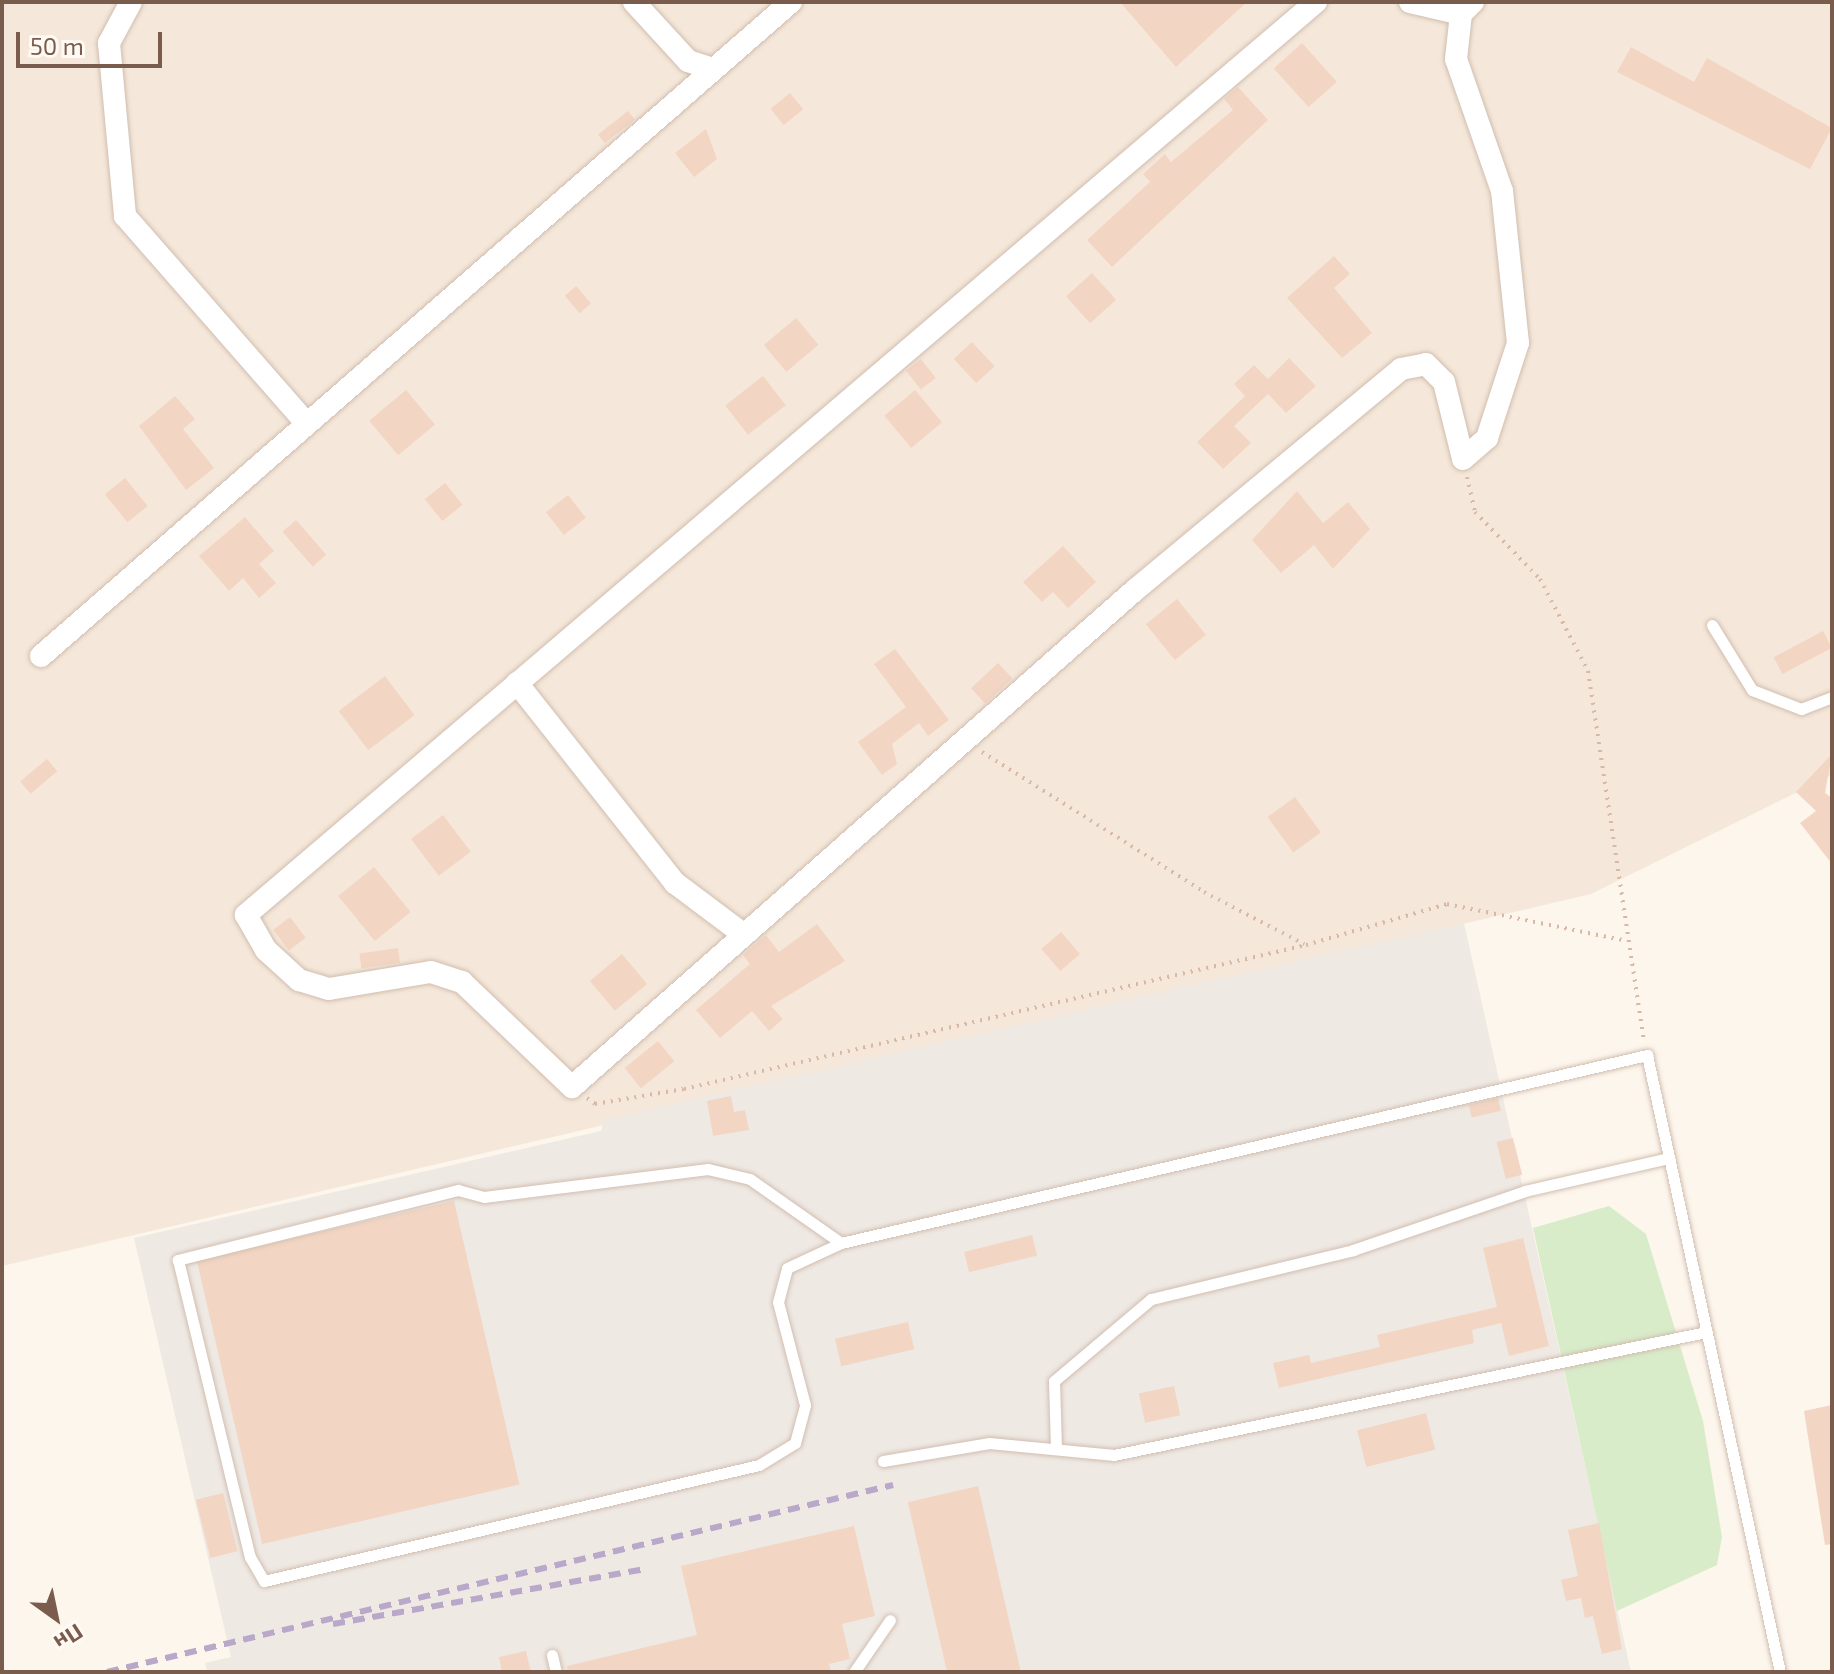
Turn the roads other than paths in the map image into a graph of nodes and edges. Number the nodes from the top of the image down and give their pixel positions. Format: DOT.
graph roads {
  1 [pos="131,2"];
  2 [pos="634,2"];
  3 [pos="791,2"];
  4 [pos="1316,2"];
  5 [pos="1410,2"];
  6 [pos="1467,8"];
  7 [pos="713,69"];
  8 [pos="307,424"];
  9 [pos="1712,625"];
  10 [pos="41,656"];
  11 [pos="517,683"];
  12 [pos="1832,697"];
  13 [pos="743,934"];
  14 [pos="1669,1158"];
  15 [pos="841,1243"];
  16 [pos="1706,1332"];
  17 [pos="1056,1449"];
  18 [pos="883,1461"];
  19 [pos="890,1620"];
  20 [pos="552,1655"];
  21 [pos="556,1672"];
  22 [pos="854,1672"];
  23 [pos="1780,1672"];
  1 -- 8 [label="street"];
  2 -- 7 [label="street"];
  3 -- 7 [label="street"];
  4 -- 11 [label="street"];
  5 -- 6 [label="street"];
  6 -- 13 [label="street"];
  7 -- 8 [label="street"];
  8 -- 10 [label="street"];
  9 -- 12 [label="lane"];
  11 -- 13 [label="street"];
  11 -- 13 [label="street"];
  14 -- 15 [label="lane"];
  14 -- 16 [label="lane"];
  14 -- 17 [label="lane"];
  15 -- 15 [label="lane"];
  16 -- 17 [label="lane"];
  16 -- 23 [label="lane"];
  17 -- 18 [label="lane"];
  19 -- 22 [label="lane"];
  20 -- 21 [label="lane"];
}
